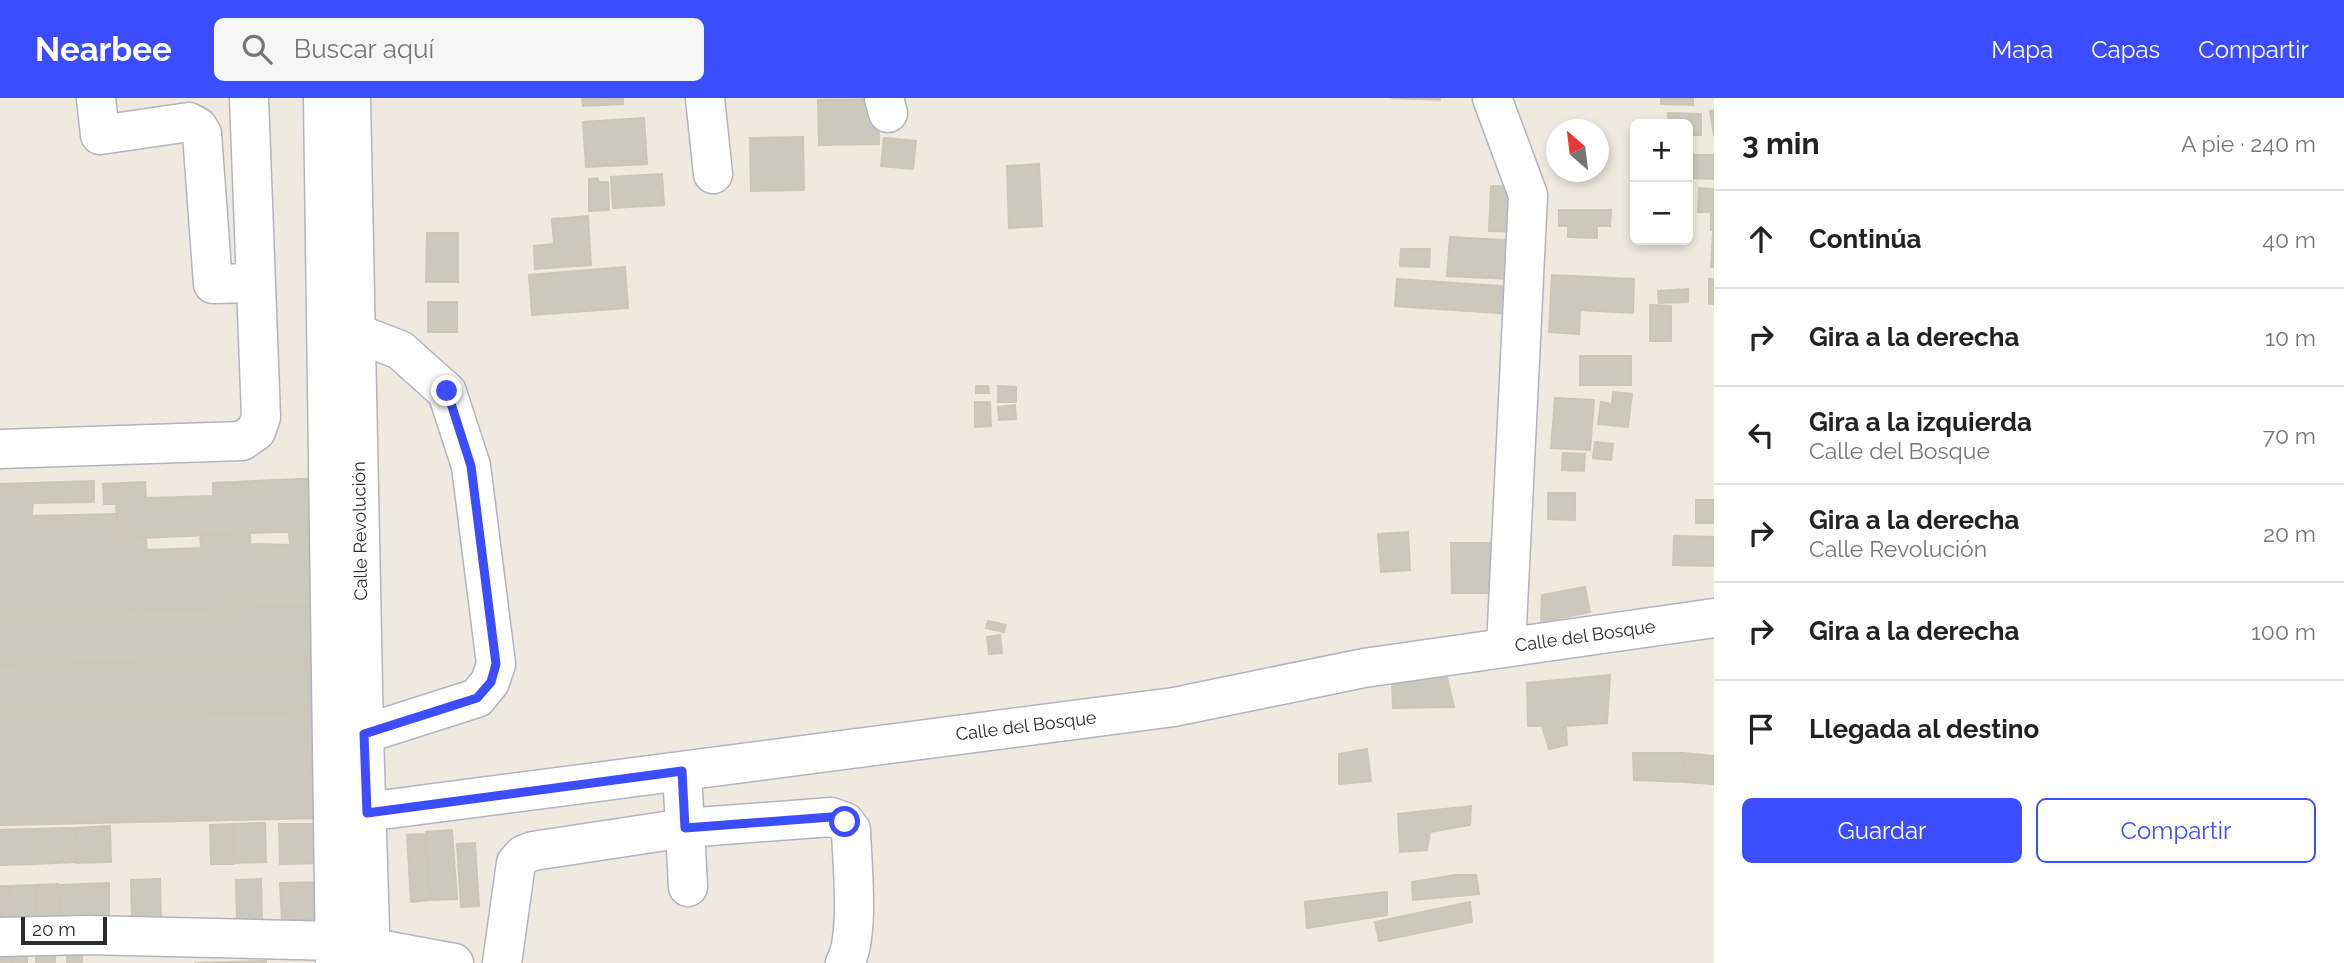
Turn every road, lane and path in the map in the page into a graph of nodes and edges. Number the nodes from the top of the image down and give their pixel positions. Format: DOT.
graph roads {
  1 [pos="96,98"];
  2 [pos="249,98"];
  3 [pos="323,98"];
  4 [pos="351,98"];
  5 [pos="705,98"];
  6 [pos="1492,98"];
  7 [pos="713,174"];
  8 [pos="256,283"];
  9 [pos="356,334"];
  10 [pos="0,449"];
  11 [pos="343,461"];
  12 [pos="1714,618"];
  13 [pos="1506,647"];
  14 [pos="364,734"];
  15 [pos="682,771"];
  16 [pos="351,814"];
  17 [pos="685,828"];
  18 [pos="688,887"];
  19 [pos="0,937"];
  20 [pos="87,949"];
  21 [pos="353,954"];
  22 [pos="454,963"];
  23 [pos="502,963"];
  24 [pos="845,963"];
  1 -- 8 [label="street"];
  2 -- 8 [label="street"];
  3 -- 11 [label="street, Calle Revolución"];
  4 -- 9 [label="street, Calle Revolución"];
  5 -- 7 [label="street"];
  6 -- 13 [label="street"];
  8 -- 10 [label="street"];
  9 -- 11 [label="street, Calle Revolución"];
  9 -- 14 [label="street"];
  11 -- 14 [label="street, Calle Revolución"];
  11 -- 16 [label="street, Calle Revolución"];
  12 -- 13 [label="street, Calle del Bosque"];
  13 -- 15 [label="street, Calle del Bosque"];
  14 -- 16 [label="street, Calle Revolución"];
  15 -- 16 [label="street, Calle del Bosque"];
  15 -- 17 [label="street"];
  16 -- 21 [label="street, Calle Revolución"];
  17 -- 18 [label="street"];
  17 -- 23 [label="street"];
  17 -- 24 [label="street"];
  19 -- 20 [label="street"];
  20 -- 21 [label="street"];
  21 -- 22 [label="street"];
}
